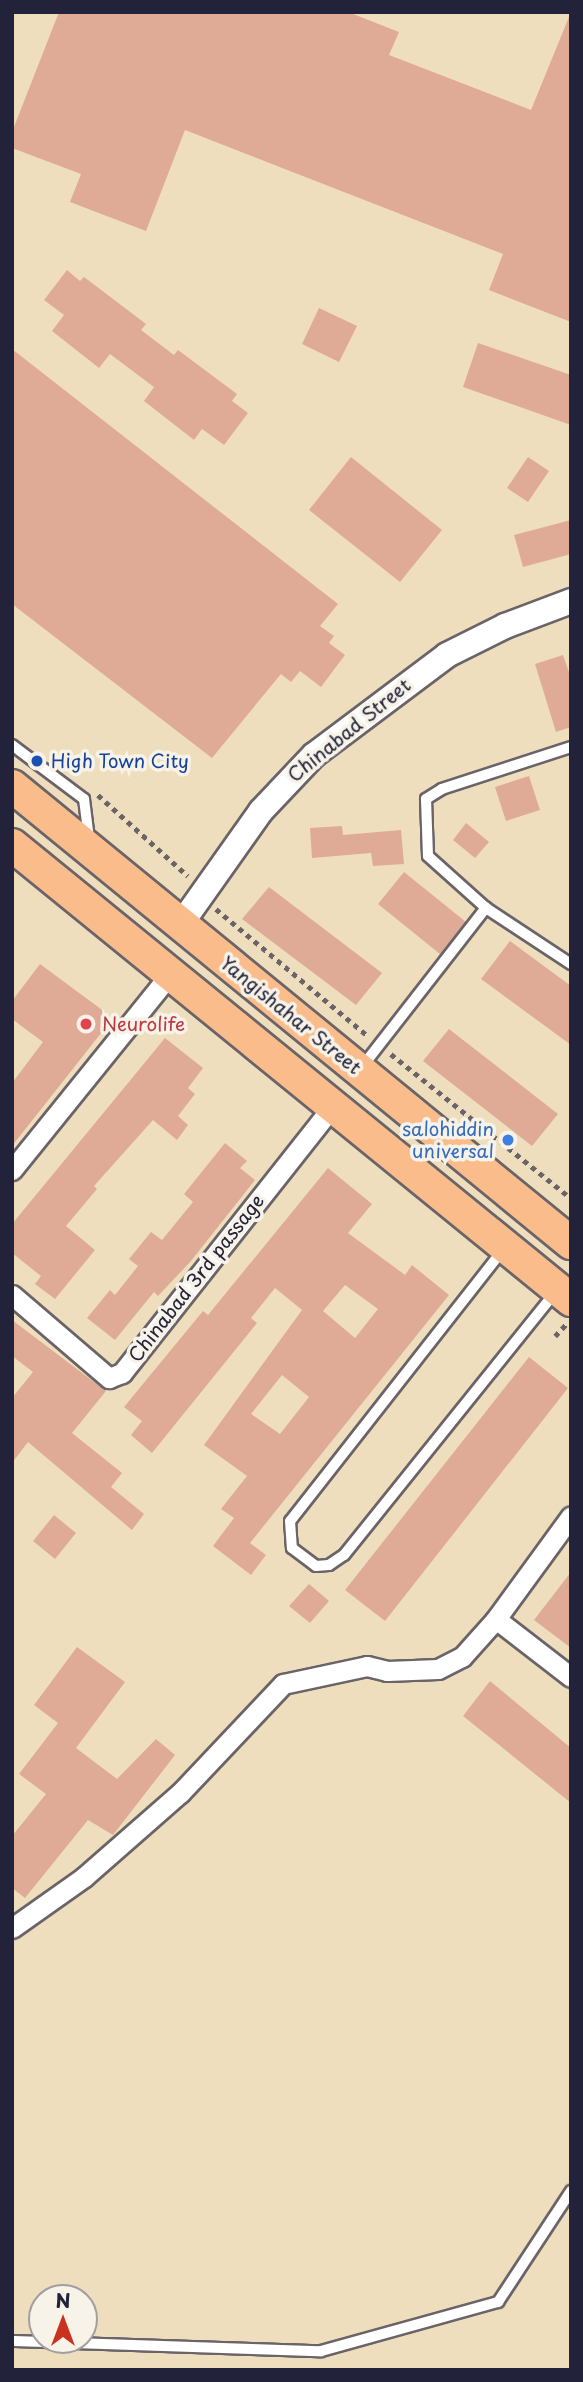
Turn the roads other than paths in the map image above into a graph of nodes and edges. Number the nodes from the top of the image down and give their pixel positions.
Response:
1 (571, 601) edge
2 (12, 745) edge
3 (571, 747) edge
4 (12, 786) edge
5 (12, 845) edge
6 (91, 850) junction
7 (486, 908) junction
8 (181, 925) junction
9 (571, 964) edge
10 (170, 974) junction
11 (276, 1002) junction
12 (249, 1038) junction
13 (360, 1070) junction
14 (333, 1106) junction
15 (450, 1144) junction
16 (12, 1170) edge
17 (423, 1179) junction
18 (571, 1243) edge
19 (505, 1247) junction
20 (12, 1295) edge
21 (564, 1295) edge
22 (571, 1516) edge
23 (496, 1619) junction
24 (571, 1677) edge
25 (12, 1928) edge
26 (571, 2191) edge
27 (12, 2341) edge

1 - 8 street, Chinabad Street
2 - 6 lane
3 - 7 lane
4 - 6 main road, Yangishahar Street
5 - 10 main road
6 - 8 main road, Yangishahar Street
7 - 9 lane
7 - 13 lane
8 - 11 main road, Yangishahar Street
10 - 12 main road
10 - 16 street
11 - 12 main road
11 - 13 main road, Yangishahar Street
12 - 14 main road
13 - 15 main road, Yangishahar Street
14 - 17 main road
14 - 20 street, Chinabad 3rd passage
15 - 17 main road
15 - 18 main road, Yangishahar Street
17 - 19 main road
19 - 21 main road
19 - 21 lane
22 - 23 street
23 - 24 street
23 - 25 street
26 - 27 lane

